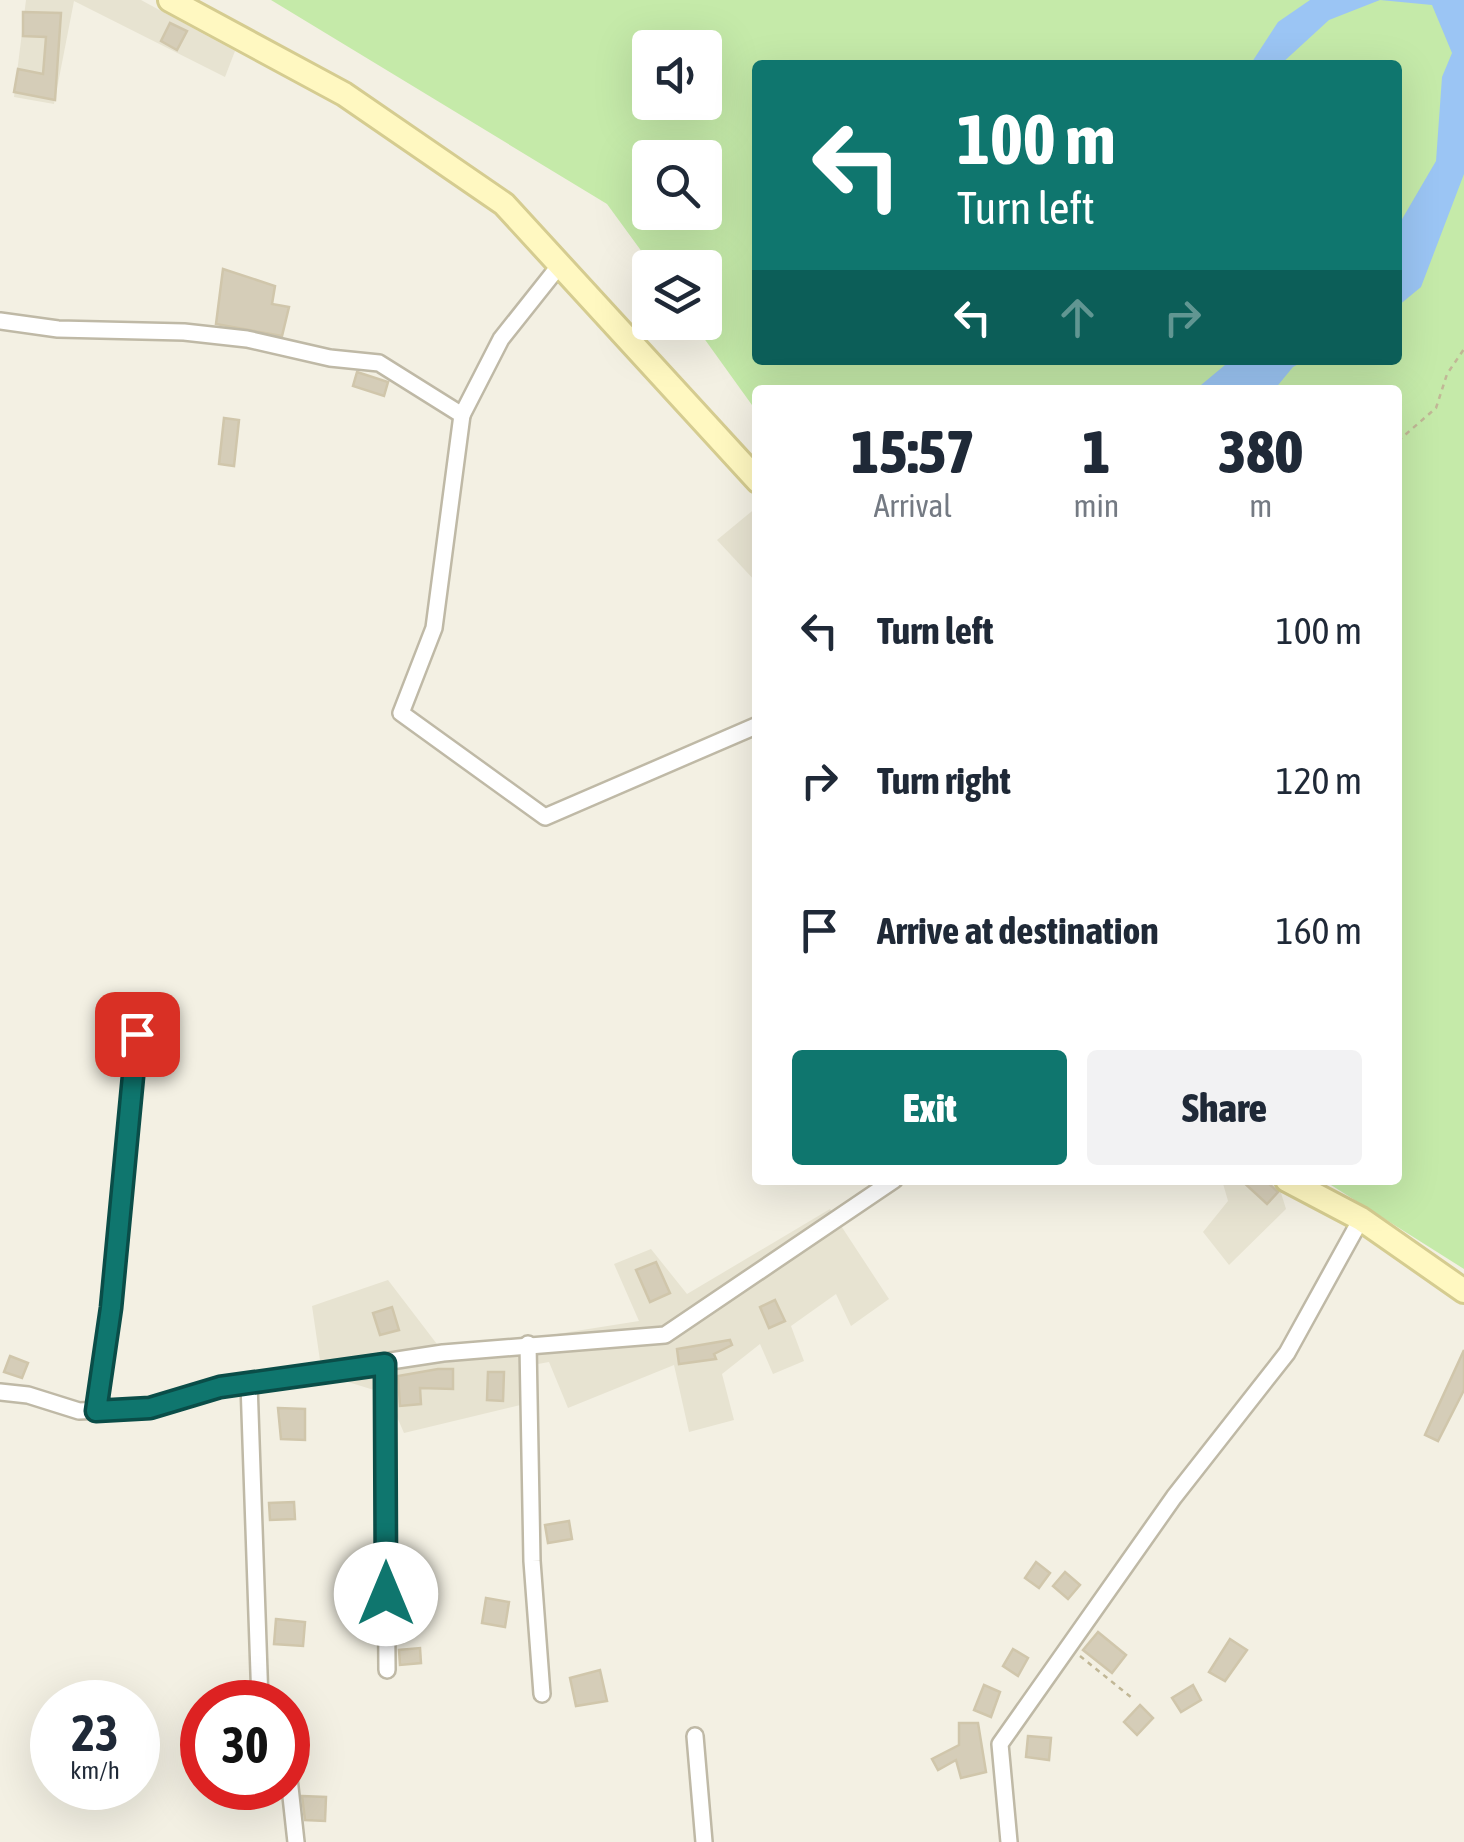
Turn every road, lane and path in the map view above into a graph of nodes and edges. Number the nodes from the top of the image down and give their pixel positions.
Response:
1 (170, 0) edge
2 (559, 266) junction
3 (0, 321) edge
4 (1464, 348) edge
5 (462, 415) junction
6 (1402, 438) edge
7 (752, 475) edge
8 (752, 728) edge
9 (137, 1034) dead end
10 (887, 1185) edge
11 (1296, 1185) edge
12 (1361, 1219) junction
13 (1464, 1291) edge
14 (528, 1344) junction
15 (385, 1364) junction
16 (249, 1383) junction
17 (0, 1392) edge
18 (96, 1411) junction
19 (1067, 1646) junction
20 (387, 1670) dead end
21 (259, 1680) edge
22 (542, 1694) dead end
23 (1132, 1698) dead end
24 (695, 1736) dead end
25 (292, 1810) edge
26 (296, 1842) edge
27 (704, 1842) edge
28 (1008, 1842) edge

1 - 2 main road
2 - 5 street
2 - 7 main road
3 - 5 street
4 - 6 path
5 - 8 street
9 - 18 street
10 - 14 street
11 - 12 main road
12 - 13 main road
12 - 19 street
14 - 15 street
14 - 22 street
15 - 16 street
15 - 20 street
16 - 18 street
16 - 21 street
17 - 18 street
19 - 23 path
19 - 28 street
24 - 27 street
25 - 26 street

